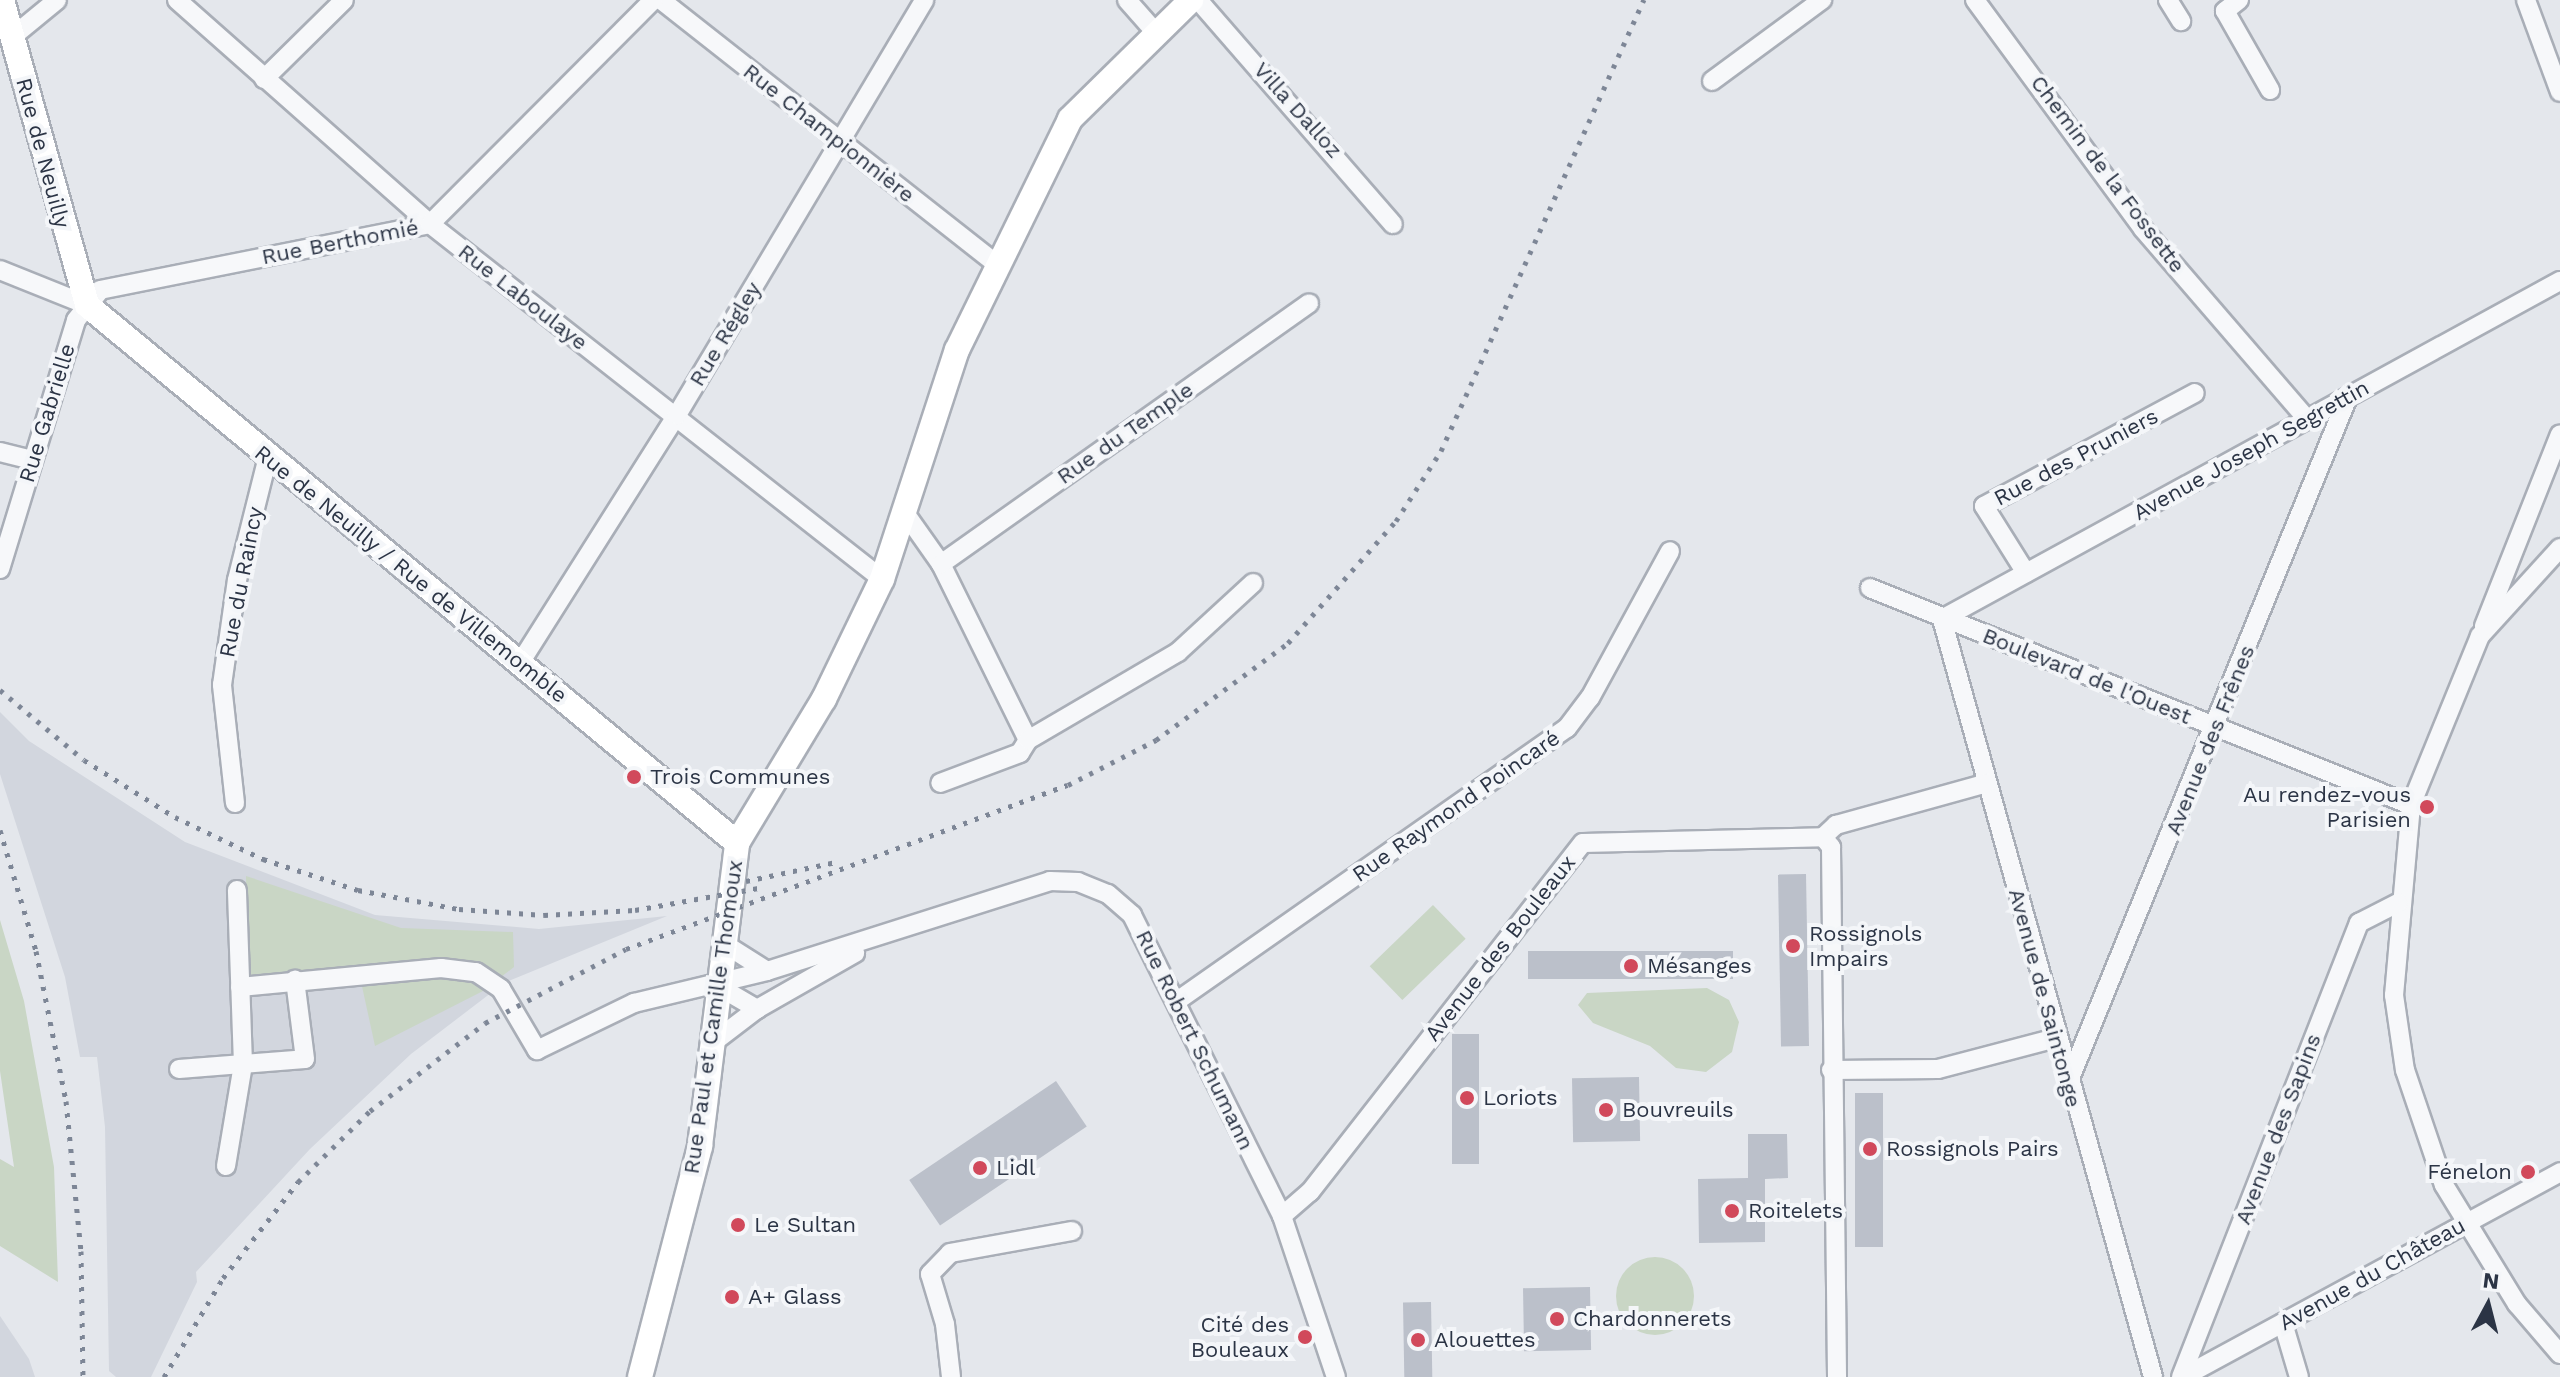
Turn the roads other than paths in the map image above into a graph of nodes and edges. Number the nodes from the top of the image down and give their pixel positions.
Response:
1 (2, 0) edge
2 (57, 0) edge
3 (177, 0) edge
4 (344, 0) edge
5 (653, 0) edge
6 (661, 0) edge
7 (924, 0) edge
8 (1127, 0) edge
9 (1191, 0) edge
10 (1198, 0) edge
11 (1822, 0) edge
12 (1975, 0) edge
13 (2168, 0) edge
14 (2526, 0) edge
15 (2225, 4) edge
16 (2181, 21) dead end
17 (1157, 34) junction
18 (12, 37) junction
19 (264, 79) junction
20 (1712, 81) dead end
21 (2270, 90) dead end
22 (2560, 92) edge
23 (839, 142) junction
24 (430, 224) junction
25 (1393, 224) dead end
26 (998, 265) junction
27 (0, 270) edge
28 (2560, 281) edge
29 (1309, 303) dead end
30 (87, 305) junction
31 (2195, 393) dead end
32 (2348, 397) junction
33 (677, 415) junction
34 (2307, 419) junction
35 (2560, 434) edge
36 (0, 452) edge
37 (268, 457) junction
38 (32, 460) junction
39 (905, 513) junction
40 (2560, 548) edge
41 (1670, 551) dead end
42 (941, 564) junction
43 (0, 569) edge
44 (2026, 573) junction
45 (882, 579) junction
46 (1253, 583) dead end
47 (1870, 588) dead end
48 (1942, 619) junction
49 (2480, 636) junction
50 (520, 663) junction
51 (2216, 727) junction
52 (1028, 740) junction
53 (940, 783) dead end
54 (1987, 783) junction
55 (235, 803) dead end
56 (2411, 805) junction
57 (1823, 837) junction
58 (737, 843) junction
59 (237, 890) dead end
60 (2398, 903) junction
61 (877, 940) junction
62 (723, 943) junction
63 (767, 971) junction
64 (295, 980) junction
65 (716, 985) junction
66 (240, 987) junction
67 (1177, 1001) junction
68 (757, 1009) junction
69 (2056, 1038) junction
70 (711, 1044) junction
71 (243, 1064) junction
72 (179, 1069) dead end
73 (1831, 1070) junction
74 (2068, 1083) junction
75 (226, 1166) dead end
76 (2560, 1172) edge
77 (1282, 1216) junction
78 (2463, 1222) junction
79 (1072, 1231) dead end
80 (2283, 1323) junction
81 (2560, 1354) edge
82 (640, 1377) edge
83 (951, 1377) edge
84 (1336, 1377) edge
85 (1837, 1377) edge
86 (2153, 1377) edge
87 (2182, 1377) edge
88 (2299, 1377) edge

1 - 18 main road, Rue de Neuilly
2 - 18 street
3 - 19 street, Rue Laboulaye
4 - 19 street
5 - 24 street, Rue Berthomié
6 - 23 street, Rue Championnière
7 - 23 street, Rue Régley
8 - 17 street
9 - 17 main road
10 - 25 street, Villa Dalloz
11 - 20 street
12 - 34 street, Chemin de la Fossette
13 - 16 street
14 - 22 street
15 - 21 street
17 - 26 main road
18 - 30 main road, Rue de Neuilly
19 - 24 street, Rue Laboulaye
23 - 26 street, Rue Championnière
23 - 33 street, Rue Régley
24 - 30 street, Rue Berthomié
24 - 33 street, Rue Laboulaye
26 - 39 main road
27 - 30 street
28 - 32 street, Avenue Joseph Segrettin
29 - 42 street, Rue du Temple
30 - 37 main road, Rue de Neuilly / Rue de Villemomble
30 - 38 street, Rue Gabrielle
31 - 44 street, Rue des Pruniers
32 - 34 street, Avenue Joseph Segrettin
32 - 51 street, Avenue des Frênes
33 - 45 street, Rue Laboulaye
33 - 50 street, Rue Régley
34 - 44 street, Avenue Joseph Segrettin
35 - 49 street
36 - 38 street
37 - 50 main road, Rue de Neuilly / Rue de Villemomble
37 - 55 street, Rue du Raincy
38 - 43 street, Rue Gabrielle
39 - 42 street
39 - 45 main road
40 - 49 street
41 - 67 street, Rue Raymond Poincaré
42 - 52 street
44 - 48 street, Avenue Joseph Segrettin
45 - 58 main road
46 - 52 street
47 - 48 street, Boulevard de l'Ouest
48 - 51 street, Boulevard de l'Ouest
48 - 54 street, Avenue de Saintonge
49 - 56 street
50 - 58 main road, Rue de Neuilly / Rue de Villemomble
51 - 56 street, Boulevard de l'Ouest
51 - 74 street, Avenue des Frênes
52 - 53 street
54 - 57 street, Avenue des Bouleaux
54 - 69 street, Avenue de Saintonge
56 - 60 street
57 - 73 street
57 - 77 street, Avenue des Bouleaux
58 - 62 main road, Rue Paul et Camille Thomoux
59 - 66 street
60 - 78 street
60 - 87 street, Avenue des Sapins
61 - 63 street, Rue Robert Schumann
61 - 67 street, Rue Robert Schumann
61 - 68 street, Rue Robert Schumann
62 - 63 street
62 - 65 main road, Rue Paul et Camille Thomoux
63 - 65 street, Rue Robert Schumann
64 - 65 street, Rue Robert Schumann
64 - 66 street
64 - 71 street
65 - 68 street
65 - 70 main road, Rue Paul et Camille Thomoux
66 - 71 street
67 - 77 street, Rue Robert Schumann
68 - 70 street, Rue Robert Schumann
69 - 73 street
69 - 74 street, Avenue de Saintonge
70 - 82 main road, Rue Paul et Camille Thomoux
71 - 72 street
71 - 75 street
73 - 85 street
74 - 86 street, Avenue de Saintonge
76 - 78 street, Avenue du Château
77 - 84 street, Rue Robert Schumann
78 - 80 street, Avenue du Château
78 - 81 street
79 - 83 street
80 - 87 street, Avenue du Château
80 - 88 street

